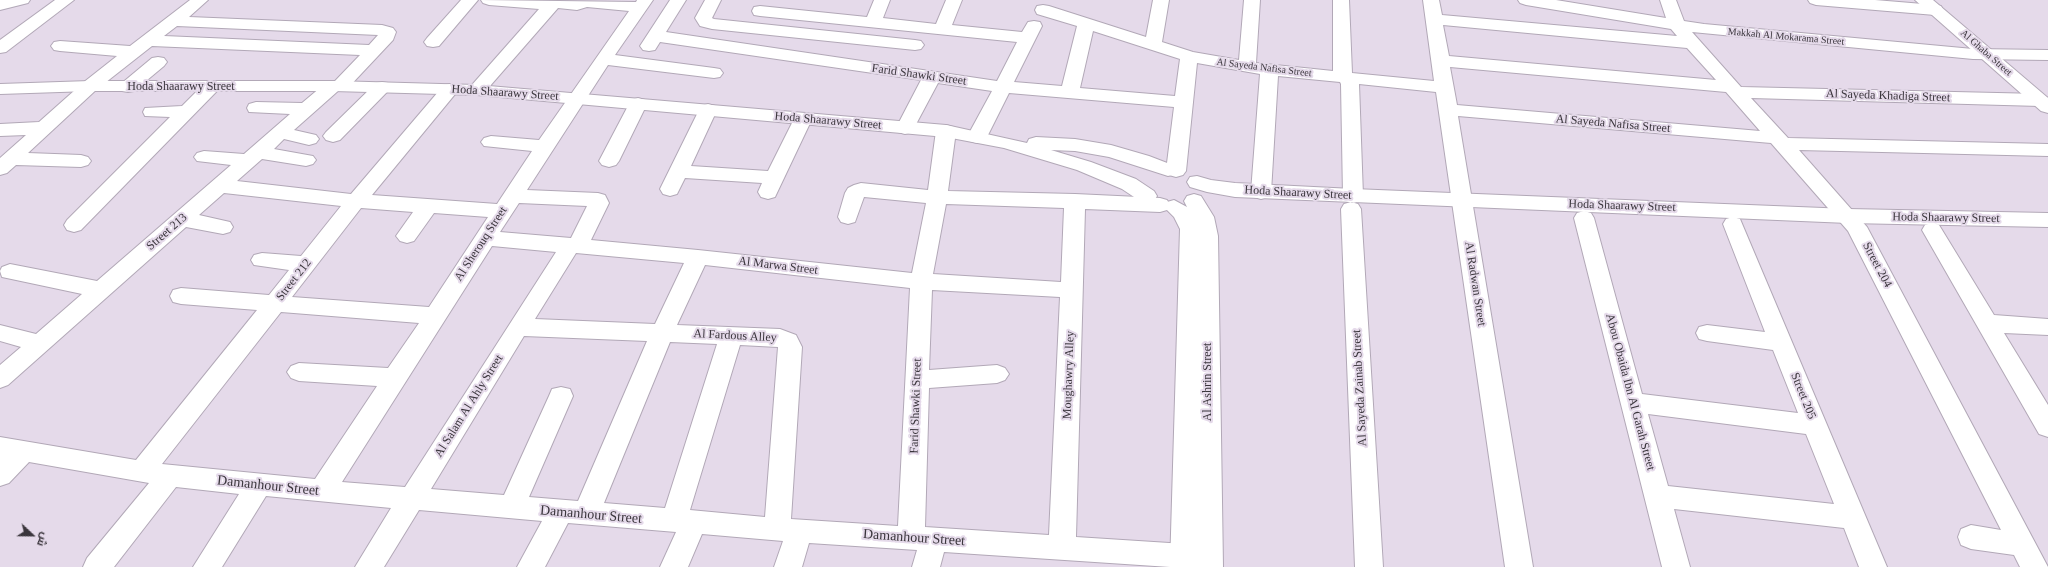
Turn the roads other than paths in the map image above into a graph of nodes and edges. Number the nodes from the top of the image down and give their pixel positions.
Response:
1 (22, 0) edge
2 (66, 0) edge
3 (200, 0) edge
4 (470, 0) edge
5 (489, 0) edge
6 (678, 0) edge
7 (712, 0) edge
8 (882, 0) edge
9 (954, 0) edge
10 (1161, 0) edge
11 (1252, 0) edge
12 (1341, 0) edge
13 (1526, 0) edge
14 (1668, 0) edge
15 (1816, 0) edge
16 (553, 3) edge
17 (642, 4) edge
18 (0, 5) edge
19 (1045, 5) edge
20 (1929, 5) edge
21 (1590, 6) edge
22 (1433, 9) edge
23 (760, 11) dead end
24 (174, 21) junction
25 (873, 23) junction
26 (1086, 23) junction
27 (1678, 26) junction
28 (923, 28) junction
29 (776, 30) junction
30 (942, 30) junction
31 (656, 36) junction
32 (1028, 38) junction
33 (149, 41) junction
34 (434, 42) dead end
35 (1692, 43) junction
36 (1154, 44) junction
37 (915, 45) junction
38 (60, 46) dead end
39 (0, 48) edge
40 (373, 50) junction
41 (762, 51) junction
42 (134, 52) junction
43 (1987, 54) junction
44 (1189, 56) junction
45 (2048, 56) edge
46 (603, 59) junction
47 (1441, 61) junction
48 (158, 62) dead end
49 (638, 63) junction
50 (1247, 67) junction
51 (1269, 70) junction
52 (714, 73) dead end
53 (901, 73) junction
54 (932, 77) junction
55 (1345, 77) junction
56 (90, 86) junction
57 (128, 86) junction
58 (337, 86) junction
59 (211, 87) junction
60 (382, 87) junction
61 (1003, 87) junction
62 (1445, 87) junction
63 (450, 89) junction
64 (1734, 89) junction
65 (0, 90) edge
66 (477, 90) junction
67 (1070, 92) junction
68 (576, 98) junction
69 (1184, 102) junction
70 (638, 104) junction
71 (2044, 104) edge
72 (256, 108) dead end
73 (307, 109) junction
74 (708, 110) junction
75 (1448, 110) junction
76 (187, 111) junction
77 (152, 112) dead end
78 (803, 119) junction
79 (45, 128) junction
80 (905, 128) junction
81 (0, 130) edge
82 (280, 132) junction
83 (946, 132) junction
84 (333, 136) dead end
85 (977, 137) junction
86 (309, 139) dead end
87 (1781, 141) junction
88 (492, 142) dead end
89 (1007, 143) junction
90 (545, 146) junction
91 (2048, 150) edge
92 (253, 156) junction
93 (204, 157) dead end
94 (306, 160) dead end
95 (609, 161) dead end
96 (81, 162) dead end
97 (6, 164) edge
98 (679, 170) junction
99 (1172, 171) junction
100 (219, 186) junction
101 (670, 189) dead end
102 (1261, 192) junction
103 (937, 196) junction
104 (1178, 198) junction
105 (356, 201) junction
106 (1075, 201) junction
107 (1352, 202) junction
108 (508, 204) junction
109 (428, 206) junction
110 (1463, 206) junction
111 (848, 217) dead end
112 (182, 218) junction
113 (1584, 218) junction
114 (2048, 220) edge
115 (1853, 222) junction
116 (1733, 224) junction
117 (74, 225) dead end
118 (223, 227) dead end
119 (1932, 230) junction
120 (2048, 233) edge
121 (407, 236) dead end
122 (485, 238) junction
123 (574, 246) junction
124 (698, 257) junction
125 (262, 260) dead end
126 (307, 264) junction
127 (10, 272) dead end
128 (921, 282) junction
129 (101, 290) junction
130 (1072, 290) junction
131 (181, 296) dead end
132 (275, 304) junction
133 (435, 316) junction
134 (1986, 323) junction
135 (2048, 326) edge
136 (518, 327) junction
137 (0, 333) edge
138 (662, 333) junction
139 (1707, 333) dead end
140 (731, 336) junction
141 (1781, 342) junction
142 (39, 344) junction
143 (300, 372) dead end
144 (996, 374) dead end
145 (0, 378) edge
146 (395, 378) junction
147 (917, 380) junction
148 (561, 396) dead end
149 (1632, 402) junction
150 (1815, 424) junction
151 (2048, 426) edge
152 (12, 449) edge
153 (141, 472) junction
154 (0, 475) edge
155 (170, 476) junction
156 (259, 485) junction
157 (322, 491) junction
158 (1657, 496) junction
159 (412, 500) junction
160 (511, 508) junction
161 (560, 512) junction
162 (586, 514) junction
163 (1854, 518) junction
164 (684, 522) junction
165 (788, 530) junction
166 (1971, 537) dead end
167 (922, 539) junction
168 (1062, 548) junction
169 (2028, 556) edge
170 (1111, 559) edge
171 (1184, 561) edge
172 (97, 567) edge
173 (207, 567) edge
174 (369, 567) edge
175 (531, 567) edge
176 (674, 567) edge
177 (788, 567) edge
178 (926, 567) edge
179 (1209, 567) edge
180 (1369, 567) edge
181 (1519, 567) edge
182 (1676, 567) edge
183 (1873, 567) edge

1 - 18 street
2 - 39 street
3 - 24 street
4 - 34 street
5 - 16 street
6 - 31 street
7 - 29 street
8 - 25 street
9 - 30 street
10 - 36 street
11 - 50 street
12 - 55 street, Al Sayeda Zainab Street
13 - 21 street, Makkah Al Mokarama Street
14 - 27 street, Street 204
15 - 20 street
16 - 17 street
16 - 66 street
17 - 46 street, Al Sherouq Street
19 - 26 street, Al Sayeda Nafisa Street
19 - 32 street
20 - 43 street, Al Ghaba Street
21 - 27 street, Makkah Al Mokarama Street
22 - 35 street
22 - 47 street, Al Radwan Street
23 - 25 street
24 - 33 street
24 - 40 street, Street 213
25 - 28 street
26 - 36 street, Al Sayeda Nafisa Street
26 - 67 street
27 - 35 street, Street 204
27 - 43 street, Makkah Al Mokarama Street
28 - 30 street
28 - 37 street
29 - 37 street
29 - 41 street
30 - 32 street
31 - 41 street, Farid Shawki Street
31 - 49 street
32 - 61 street
33 - 40 street
33 - 42 street
35 - 64 street, Street 204
36 - 44 street, Al Sayeda Nafisa Street
37 - 53 street
38 - 42 street
40 - 58 street, Street 213
41 - 53 street, Farid Shawki Street
42 - 56 street
43 - 45 street, Makkah Al Mokarama Street
43 - 71 street, Al Ghaba Street
44 - 50 street, Al Sayeda Nafisa Street
44 - 69 street
46 - 49 street
46 - 68 street, Al Sherouq Street
47 - 62 street, Al Radwan Street
47 - 64 street, Al Sayeda Khadiga Street
48 - 57 street
49 - 52 street
50 - 51 street, Al Sayeda Nafisa Street
51 - 55 street, Al Sayeda Nafisa Street
51 - 102 street
53 - 54 street, Farid Shawki Street
54 - 61 street, Farid Shawki Street
54 - 80 street
55 - 62 street, Al Sayeda Nafisa Street
55 - 107 street, Al Sayeda Zainab Street
56 - 57 street, Hoda Shaarawy Street
56 - 65 street, Hoda Shaarawy Street
56 - 79 street
57 - 59 street, Hoda Shaarawy Street
58 - 59 street, Hoda Shaarawy Street
58 - 60 street, Hoda Shaarawy Street
58 - 73 street, Street 213
59 - 76 street
60 - 63 street, Hoda Shaarawy Street
60 - 84 street
61 - 67 street, Farid Shawki Street
61 - 85 street
62 - 75 street, Al Radwan Street
63 - 66 street, Hoda Shaarawy Street
63 - 105 street, Street 212
64 - 71 street, Al Sayeda Khadiga Street
64 - 87 street, Street 204
66 - 68 street, Hoda Shaarawy Street
67 - 69 street, Farid Shawki Street
68 - 70 street, Hoda Shaarawy Street
68 - 90 street, Al Sherouq Street
69 - 99 street
70 - 74 street, Hoda Shaarawy Street
70 - 95 street
72 - 73 street
73 - 82 street, Street 213
74 - 78 street, Hoda Shaarawy Street
74 - 98 street
75 - 87 street, Al Sayeda Nafisa Street
75 - 110 street, Al Radwan Street
76 - 77 street
76 - 117 street
78 - 80 street, Hoda Shaarawy Street
78 - 98 street
79 - 81 street
79 - 97 street
80 - 83 street, Hoda Shaarawy Street
82 - 86 street
82 - 92 street, Street 213
83 - 85 street, Hoda Shaarawy Street
83 - 103 street, Farid Shawki Street
85 - 89 street, Hoda Shaarawy Street
87 - 91 street, Al Sayeda Nafisa Street
87 - 115 street, Street 204
88 - 90 street
89 - 99 street, Hoda Shaarawy Street
89 - 104 street, Hoda Shaarawy Street
90 - 108 street, Al Sherouq Street
92 - 93 street
92 - 94 street
92 - 100 street, Street 213
96 - 97 street
98 - 101 street
99 - 104 street, Hoda Shaarawy Street
99 - 104 street
100 - 105 street
100 - 112 street, Street 213
102 - 104 street, Hoda Shaarawy Street
102 - 107 street, Hoda Shaarawy Street
103 - 106 street
103 - 111 street
103 - 128 street, Farid Shawki Street
104 - 106 street
104 - 107 street, Hoda Shaarawy Street
104 - 171 street, Al Ashrin Street
104 - 179 street, Al Ashrin Street
105 - 109 street
105 - 126 street, Street 212
106 - 130 street, Moughawry Alley
107 - 110 street, Hoda Shaarawy Street
107 - 180 street, Al Sayeda Zainab Street
108 - 109 street
108 - 122 street, Al Sherouq Street
108 - 123 street, Al Salam Al Ahly Street
109 - 121 street
110 - 113 street, Hoda Shaarawy Street
110 - 115 street, Hoda Shaarawy Street
110 - 181 street, Al Radwan Street
112 - 118 street
112 - 129 street, Street 213
113 - 116 street, Hoda Shaarawy Street
113 - 149 street, Abou Obaida Ibn Al Garah Street
114 - 115 street, Hoda Shaarawy Street
115 - 116 street, Hoda Shaarawy Street
115 - 119 street, Hoda Shaarawy Street
115 - 169 street, Street 204
116 - 141 street, Street 205
119 - 120 street, Hoda Shaarawy Street
119 - 134 street
122 - 123 street, Al Marwa Street
122 - 133 street, Al Sherouq Street
123 - 124 street, Al Marwa Street
123 - 136 street, Al Salam Al Ahly Street
124 - 128 street, Al Marwa Street
124 - 138 street
125 - 126 street
126 - 132 street, Street 212
127 - 129 street
128 - 130 street, Al Marwa Street
128 - 147 street, Farid Shawki Street
129 - 142 street, Street 213
130 - 168 street, Moughawry Alley
131 - 132 street
132 - 133 street
132 - 153 street, Street 212
133 - 146 street, Al Sherouq Street
134 - 135 street
134 - 151 street
136 - 138 street, Al Fardous Alley
136 - 159 street, Al Salam Al Ahly Street
137 - 142 street
138 - 140 street, Al Fardous Alley
138 - 162 street
139 - 141 street
140 - 164 street
140 - 165 street, Al Fardous Alley
141 - 150 street, Street 205
142 - 145 street, Street 213
143 - 146 street
144 - 147 street
146 - 157 street, Al Sherouq Street
147 - 167 street, Farid Shawki Street
148 - 160 street
149 - 150 street
149 - 158 street, Abou Obaida Ibn Al Garah Street
150 - 163 street, Street 205
152 - 153 street, Damanhour Street
152 - 154 street
153 - 155 street, Damanhour Street
155 - 156 street, Damanhour Street
155 - 172 street
156 - 157 street, Damanhour Street
156 - 173 street
157 - 159 street, Damanhour Street
158 - 163 street
158 - 182 street, Abou Obaida Ibn Al Garah Street
159 - 160 street, Damanhour Street
159 - 174 street, Al Salam Al Ahly Street
160 - 161 street, Damanhour Street
161 - 162 street, Damanhour Street
161 - 175 street
162 - 164 street, Damanhour Street
163 - 183 street, Street 205
164 - 165 street, Damanhour Street
164 - 176 street
165 - 167 street, Damanhour Street
165 - 177 street
166 - 169 street
167 - 168 street, Damanhour Street
167 - 178 street, Farid Shawki Street
168 - 170 street, Damanhour Street
170 - 171 street, Damanhour Street

